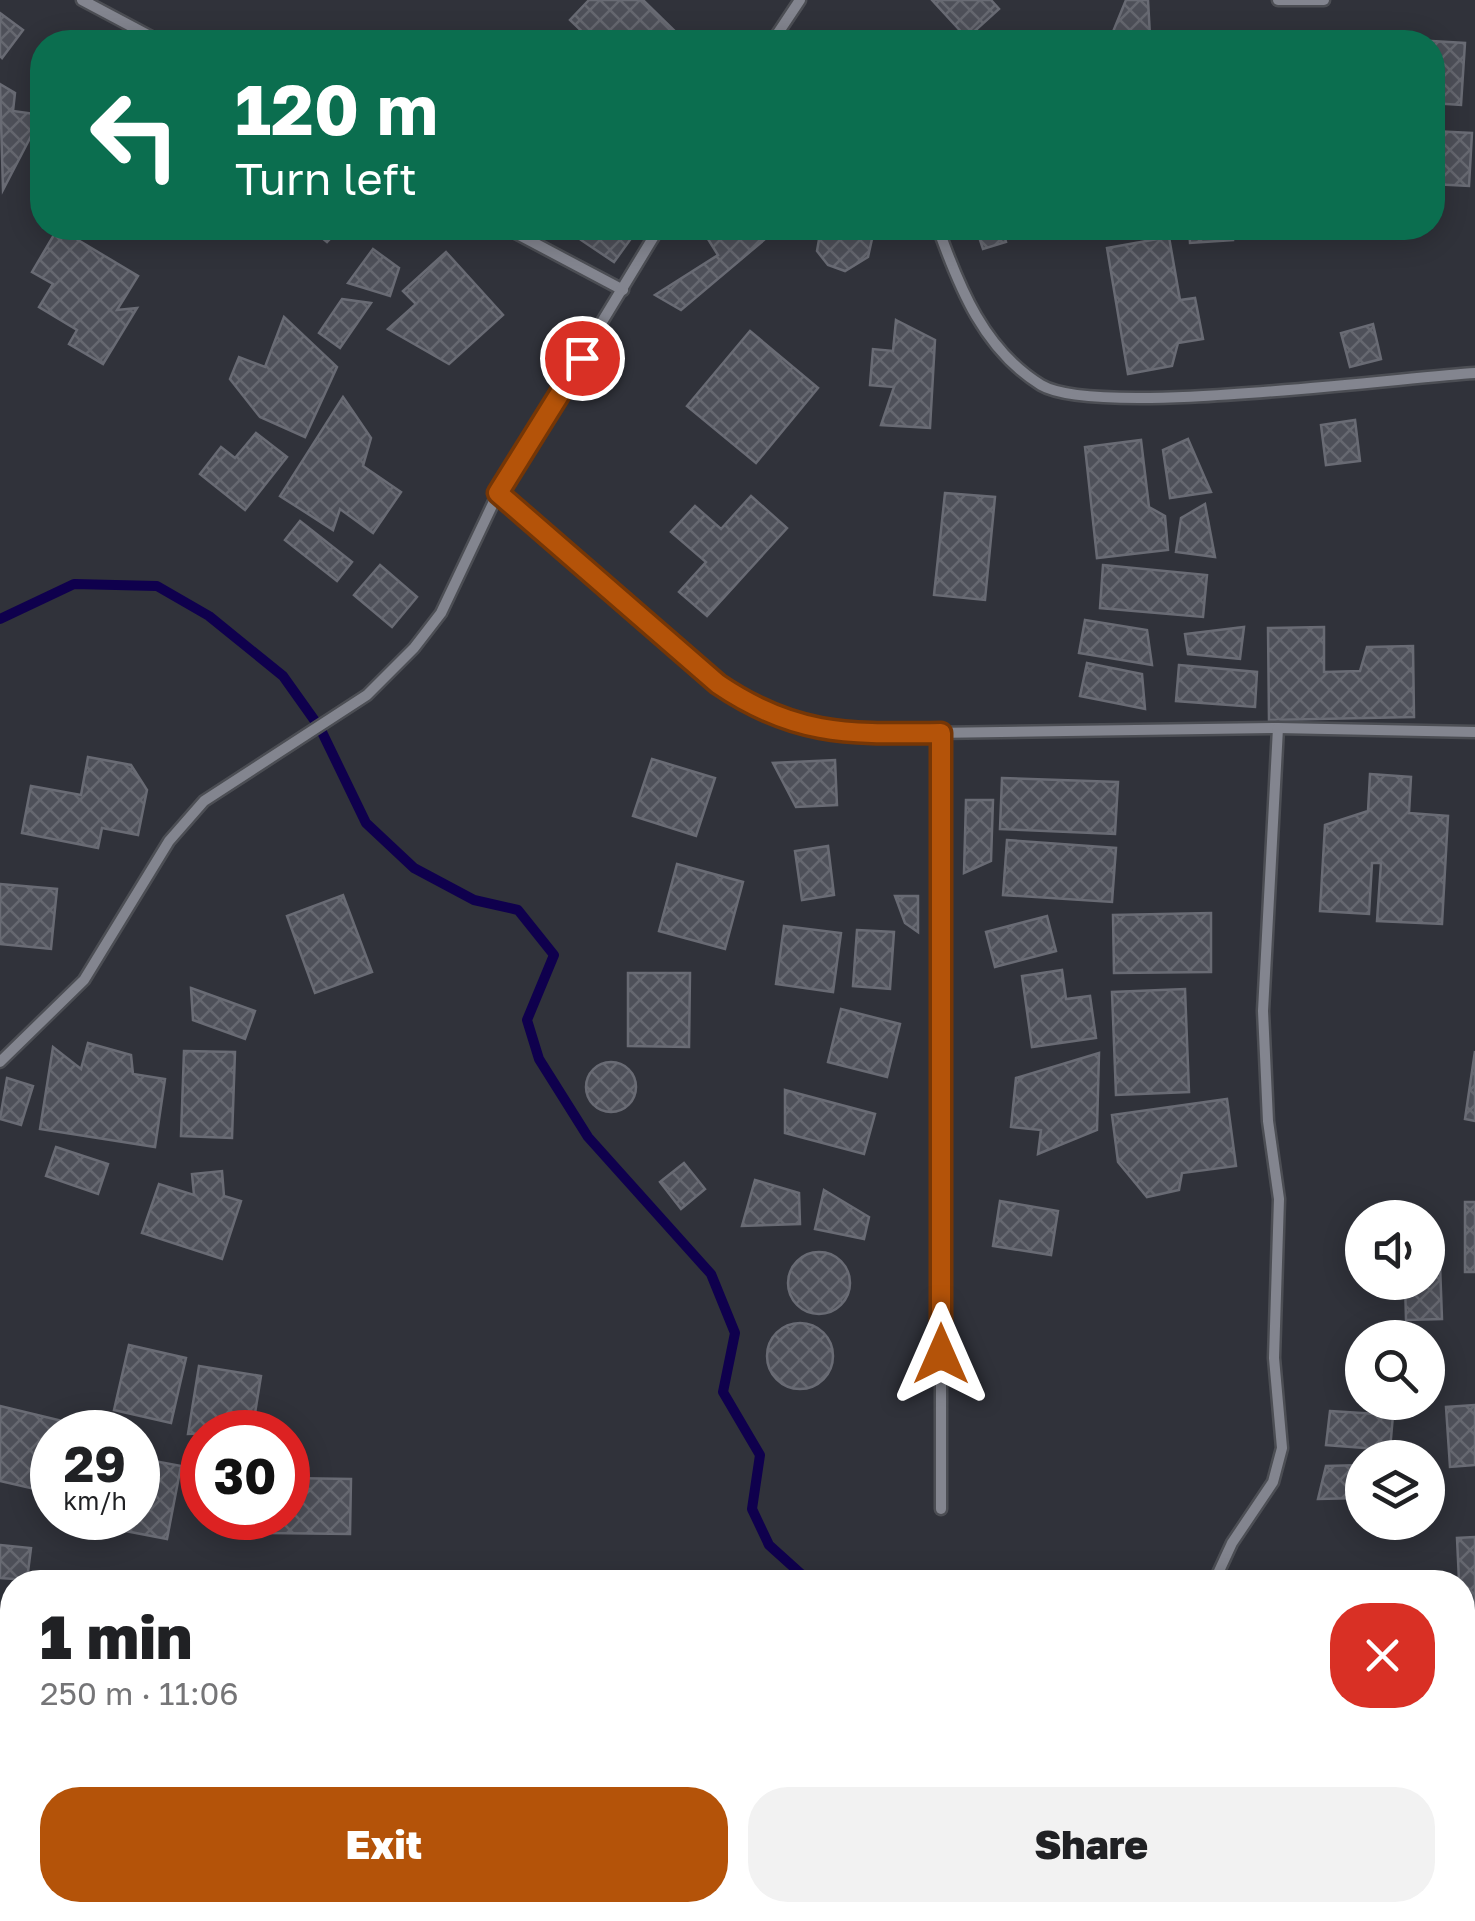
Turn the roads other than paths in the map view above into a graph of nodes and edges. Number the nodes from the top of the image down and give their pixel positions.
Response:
1 (82, 0) edge
2 (800, 0) edge
3 (1278, 0) edge
4 (1324, 0) edge
5 (138, 30) edge
6 (780, 30) edge
7 (529, 240) edge
8 (652, 240) edge
9 (943, 240) edge
10 (623, 290) junction
11 (1475, 373) edge
12 (498, 493) junction
13 (1278, 728) junction
14 (1475, 732) edge
15 (941, 733) junction
16 (0, 1062) edge
17 (941, 1509) dead end
18 (1220, 1570) edge

1 - 5 street
2 - 6 street
3 - 4 street
7 - 10 street
8 - 10 street
9 - 11 street
10 - 12 street
12 - 15 street
12 - 16 street
13 - 14 street
13 - 15 street
13 - 18 street
15 - 17 street

